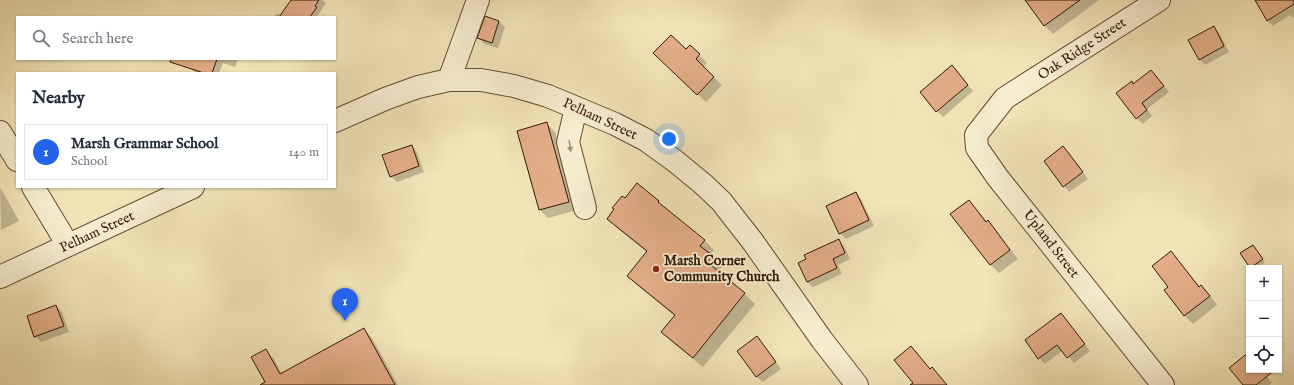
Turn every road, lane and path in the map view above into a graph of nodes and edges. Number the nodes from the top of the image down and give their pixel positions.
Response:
1 (478, 0) edge
2 (1159, 0) edge
3 (449, 80) junction
4 (1005, 98) joint
5 (576, 108) junction
6 (336, 121) edge
7 (0, 132) edge
8 (16, 158) edge
9 (34, 188) edge
10 (191, 188) edge
11 (585, 208) dead end
12 (68, 245) junction
13 (0, 277) edge
14 (857, 385) edge
15 (1163, 385) edge

1 - 3 street
2 - 4 street, Oak Ridge Street
3 - 5 street, Pelham Street
3 - 6 street, Pelham Street
4 - 15 street, Upland Street
5 -> 11 street
5 - 14 street, Pelham Street
7 - 8 street
9 - 12 street
10 - 12 street, Pelham Street
12 - 13 street, Pelham Street

